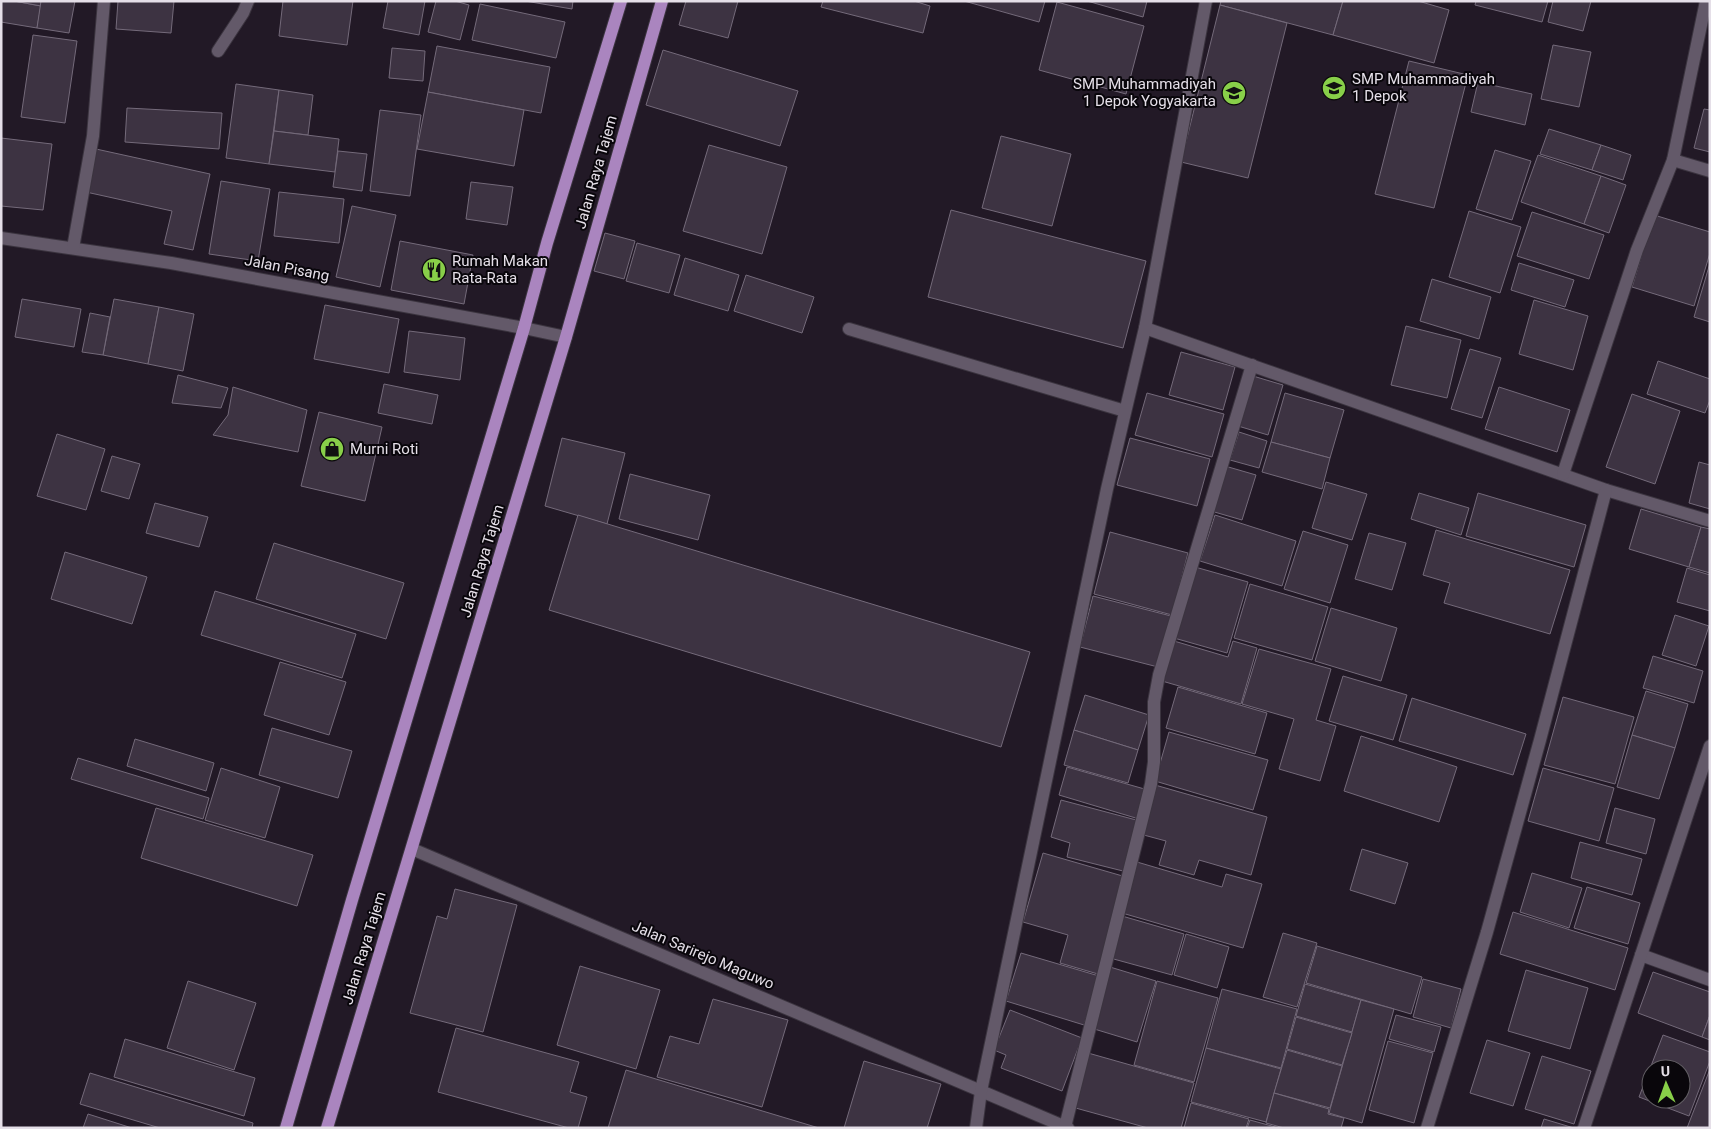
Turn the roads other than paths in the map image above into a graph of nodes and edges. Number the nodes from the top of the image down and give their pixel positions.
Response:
1 (104, 1) edge
2 (248, 1) edge
3 (621, 1) edge
4 (662, 1) edge
5 (1206, 1) edge
6 (1706, 1) edge
7 (218, 51) dead end
8 (1672, 160) junction
9 (1710, 171) edge
10 (1, 238) edge
11 (73, 248) junction
12 (524, 328) junction
13 (849, 328) dead end
14 (1145, 328) junction
15 (566, 337) junction
16 (1252, 365) junction
17 (1125, 412) junction
18 (1563, 474) junction
19 (1606, 490) junction
20 (1710, 521) edge
21 (1710, 746) edge
22 (412, 849) junction
23 (1641, 955) junction
24 (1710, 980) edge
25 (981, 1091) junction
26 (1066, 1127) edge
27 (286, 1128) edge
28 (327, 1128) edge
29 (976, 1128) edge
30 (1427, 1128) edge
31 (1584, 1128) edge

1 - 11 street
2 - 7 street
3 - 12 main road, Jalan Raya Tajem
4 - 15 main road, Jalan Raya Tajem
5 - 14 street
6 - 8 street
8 - 9 street
8 - 18 street
10 - 11 street, Jalan Pisang
11 - 12 street, Jalan Pisang
12 - 15 street, Jalan Pisang
12 - 27 main road, Jalan Raya Tajem
13 - 17 street
14 - 16 street
14 - 17 street
15 - 22 main road, Jalan Raya Tajem
16 - 18 street
16 - 26 street
17 - 25 street
18 - 19 street
19 - 20 street
19 - 30 street
21 - 23 street
22 - 25 street, Jalan Sarirejo Maguwo
22 - 28 main road, Jalan Raya Tajem
23 - 24 street
23 - 31 street
25 - 26 street, Jalan Sarirejo Maguwo
25 - 29 street

